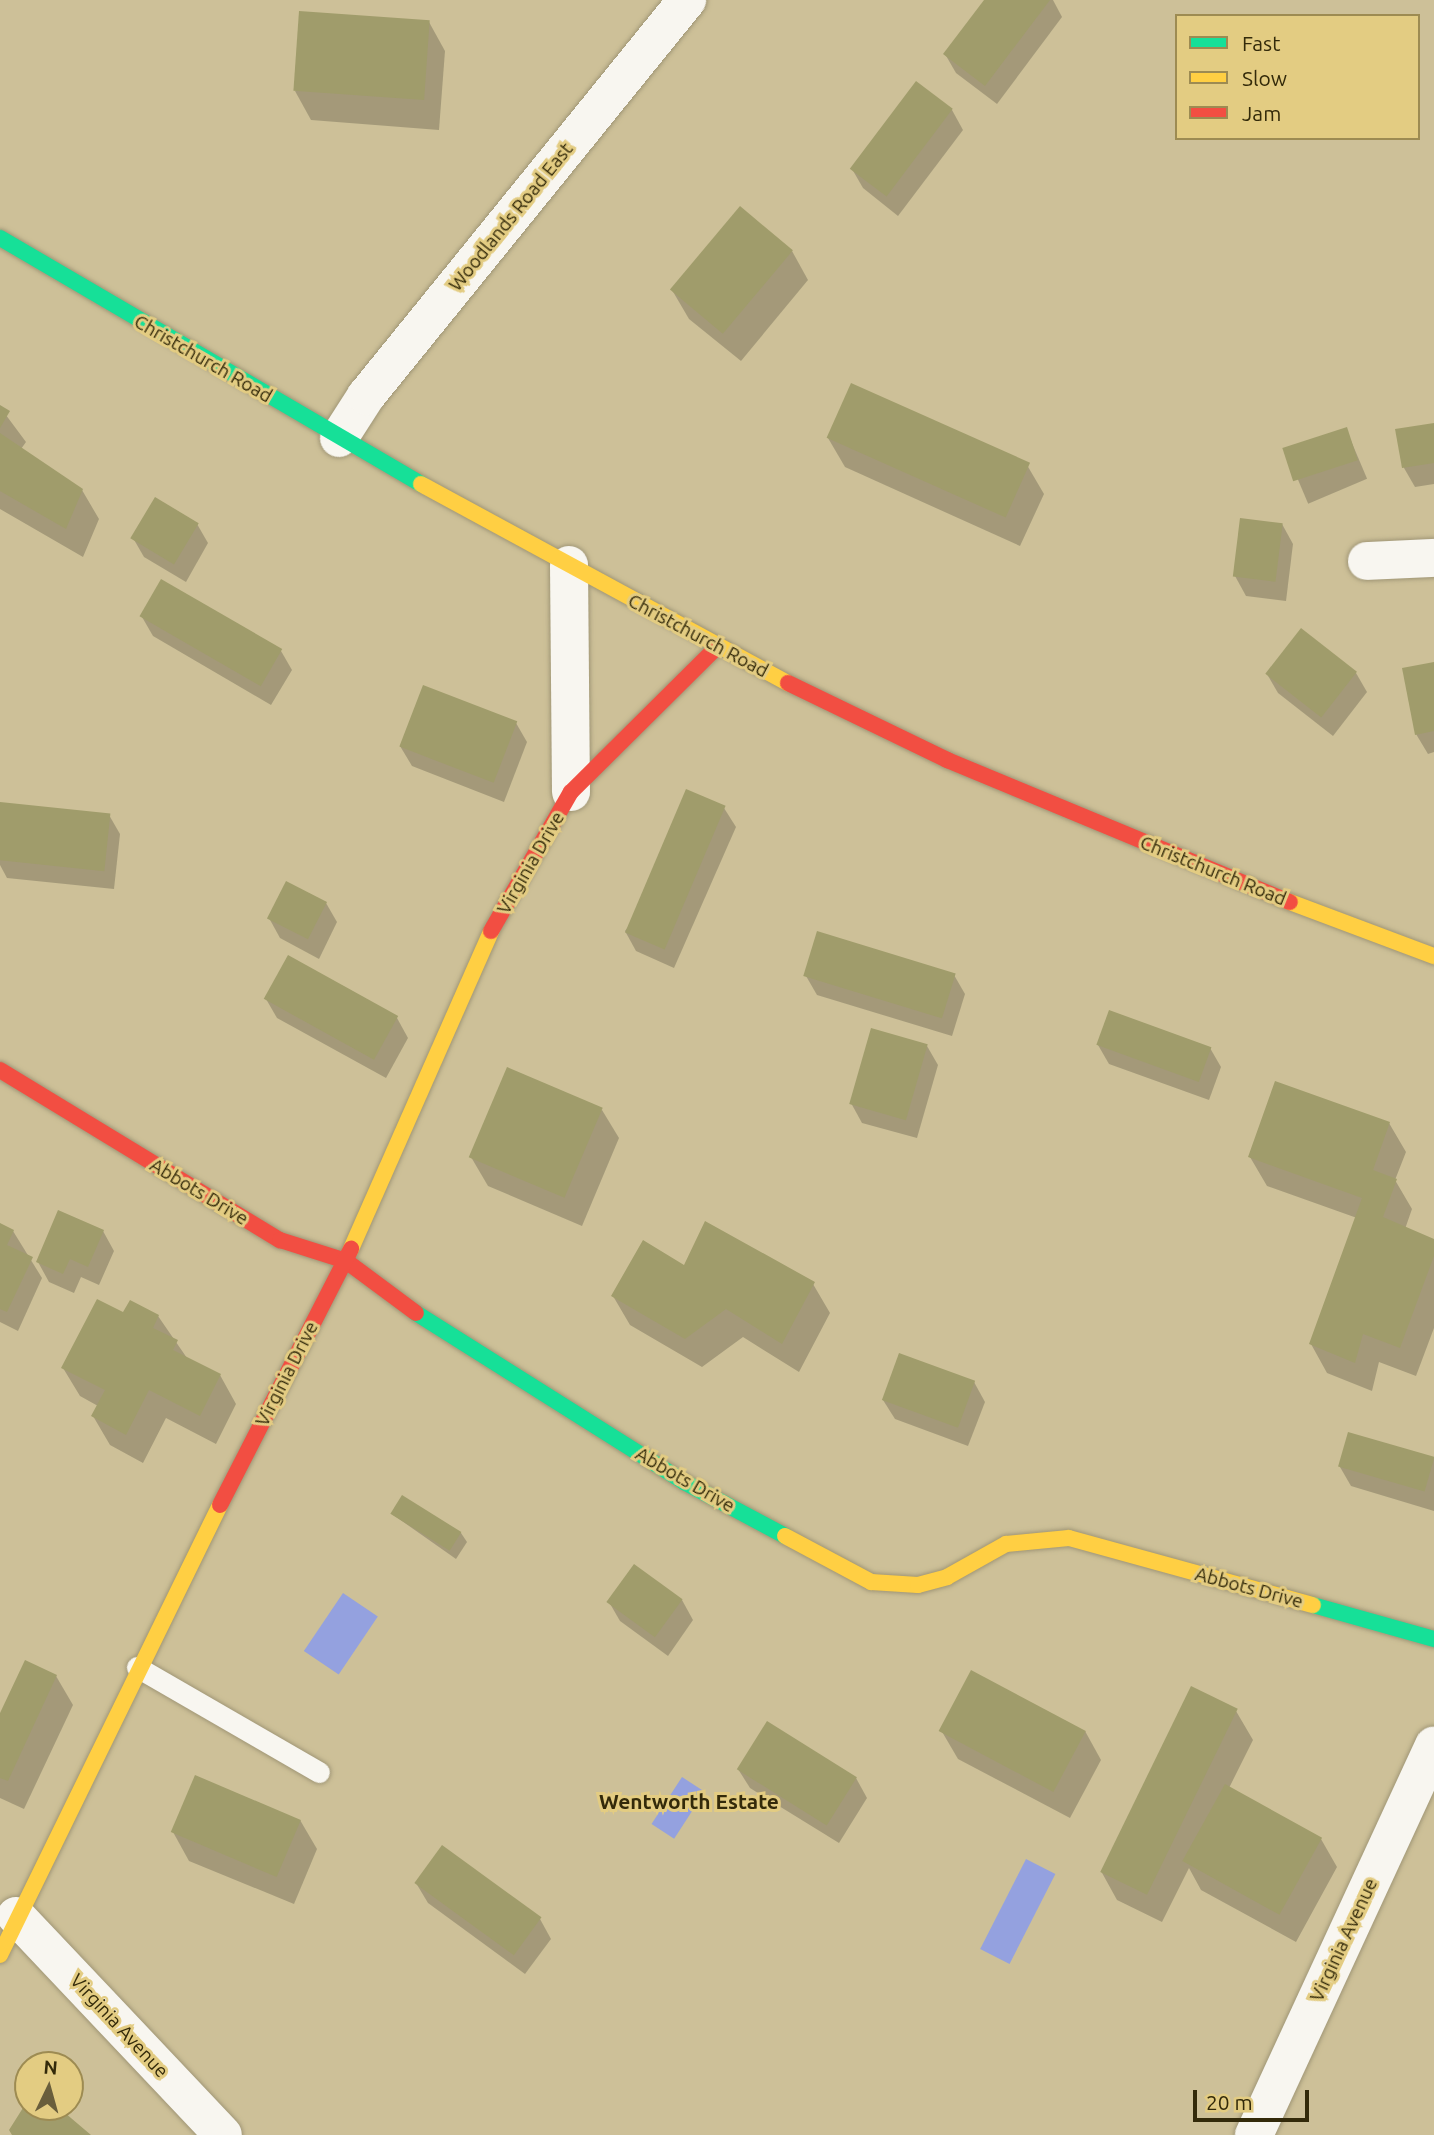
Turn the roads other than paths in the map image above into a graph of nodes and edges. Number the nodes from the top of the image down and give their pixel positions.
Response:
1 (687, 0) edge
2 (0, 238) edge
3 (340, 438) junction
4 (1434, 558) edge
5 (1367, 561) dead end
6 (569, 565) junction
7 (716, 648) junction
8 (571, 792) junction
9 (1434, 956) edge
10 (0, 1070) edge
11 (346, 1261) junction
12 (1434, 1639) edge
13 (137, 1667) junction
14 (1434, 1746) edge
15 (318, 1772) dead end
16 (16, 1916) junction
17 (0, 1955) edge
18 (223, 2135) edge
19 (1254, 2135) edge

1 - 3 street, Woodlands Road East
2 - 3 street, Christchurch Road
3 - 6 street, Christchurch Road
4 - 5 street
6 - 7 street, Christchurch Road
6 - 8 street, Virginia Drive
7 - 8 street, Virginia Drive
7 - 9 street, Christchurch Road
8 - 11 street, Virginia Drive
10 - 11 street, Abbots Drive
11 - 12 street, Abbots Drive
11 - 13 street, Virginia Drive
13 - 15 lane
13 - 16 street, Virginia Drive
14 - 19 street, Virginia Avenue
16 - 17 street, Virginia Drive
16 - 18 street, Virginia Avenue

